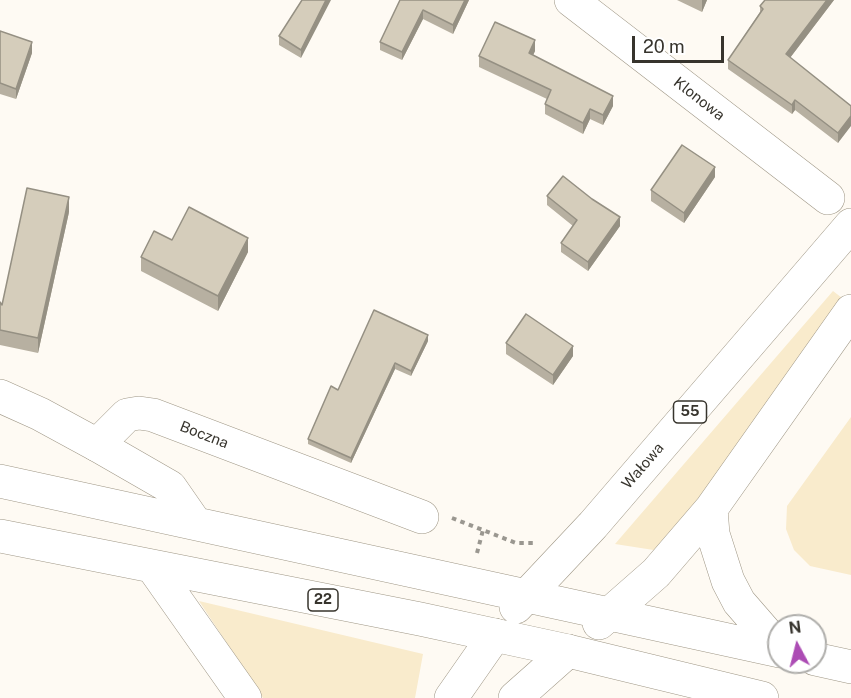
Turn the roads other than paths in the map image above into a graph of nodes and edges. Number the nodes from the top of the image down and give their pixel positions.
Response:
1 (571, 0) edge
2 (828, 198) dead end
3 (851, 225) edge
4 (851, 311) edge
5 (0, 396) edge
6 (97, 445) junction
7 (0, 481) edge
8 (711, 509) junction
9 (422, 517) dead end
10 (195, 523) junction
11 (0, 536) edge
12 (152, 566) junction
13 (526, 595) junction
14 (610, 613) junction
15 (495, 635) junction
16 (767, 636) edge
17 (767, 647) edge
18 (568, 651) junction
19 (827, 662) edge
20 (851, 667) edge
21 (244, 698) edge
22 (451, 698) edge
23 (515, 698) edge
24 (762, 698) edge

1 - 2 main road, Klonowa
3 - 13 main road, Wałowa / 55
4 - 8 main road
5 - 6 main road
6 - 9 main road, Boczna
6 - 10 main road
7 - 10 main road
8 - 14 main road
8 - 16 main road
10 - 13 main road
11 - 12 main road, 22
12 - 15 main road, 22
12 - 21 main road
13 - 14 main road
13 - 15 main road, 55
14 - 17 main road
14 - 18 main road
15 - 18 main road, 22
15 - 22 main road
18 - 23 main road
18 - 24 main road, 22
19 - 20 main road

